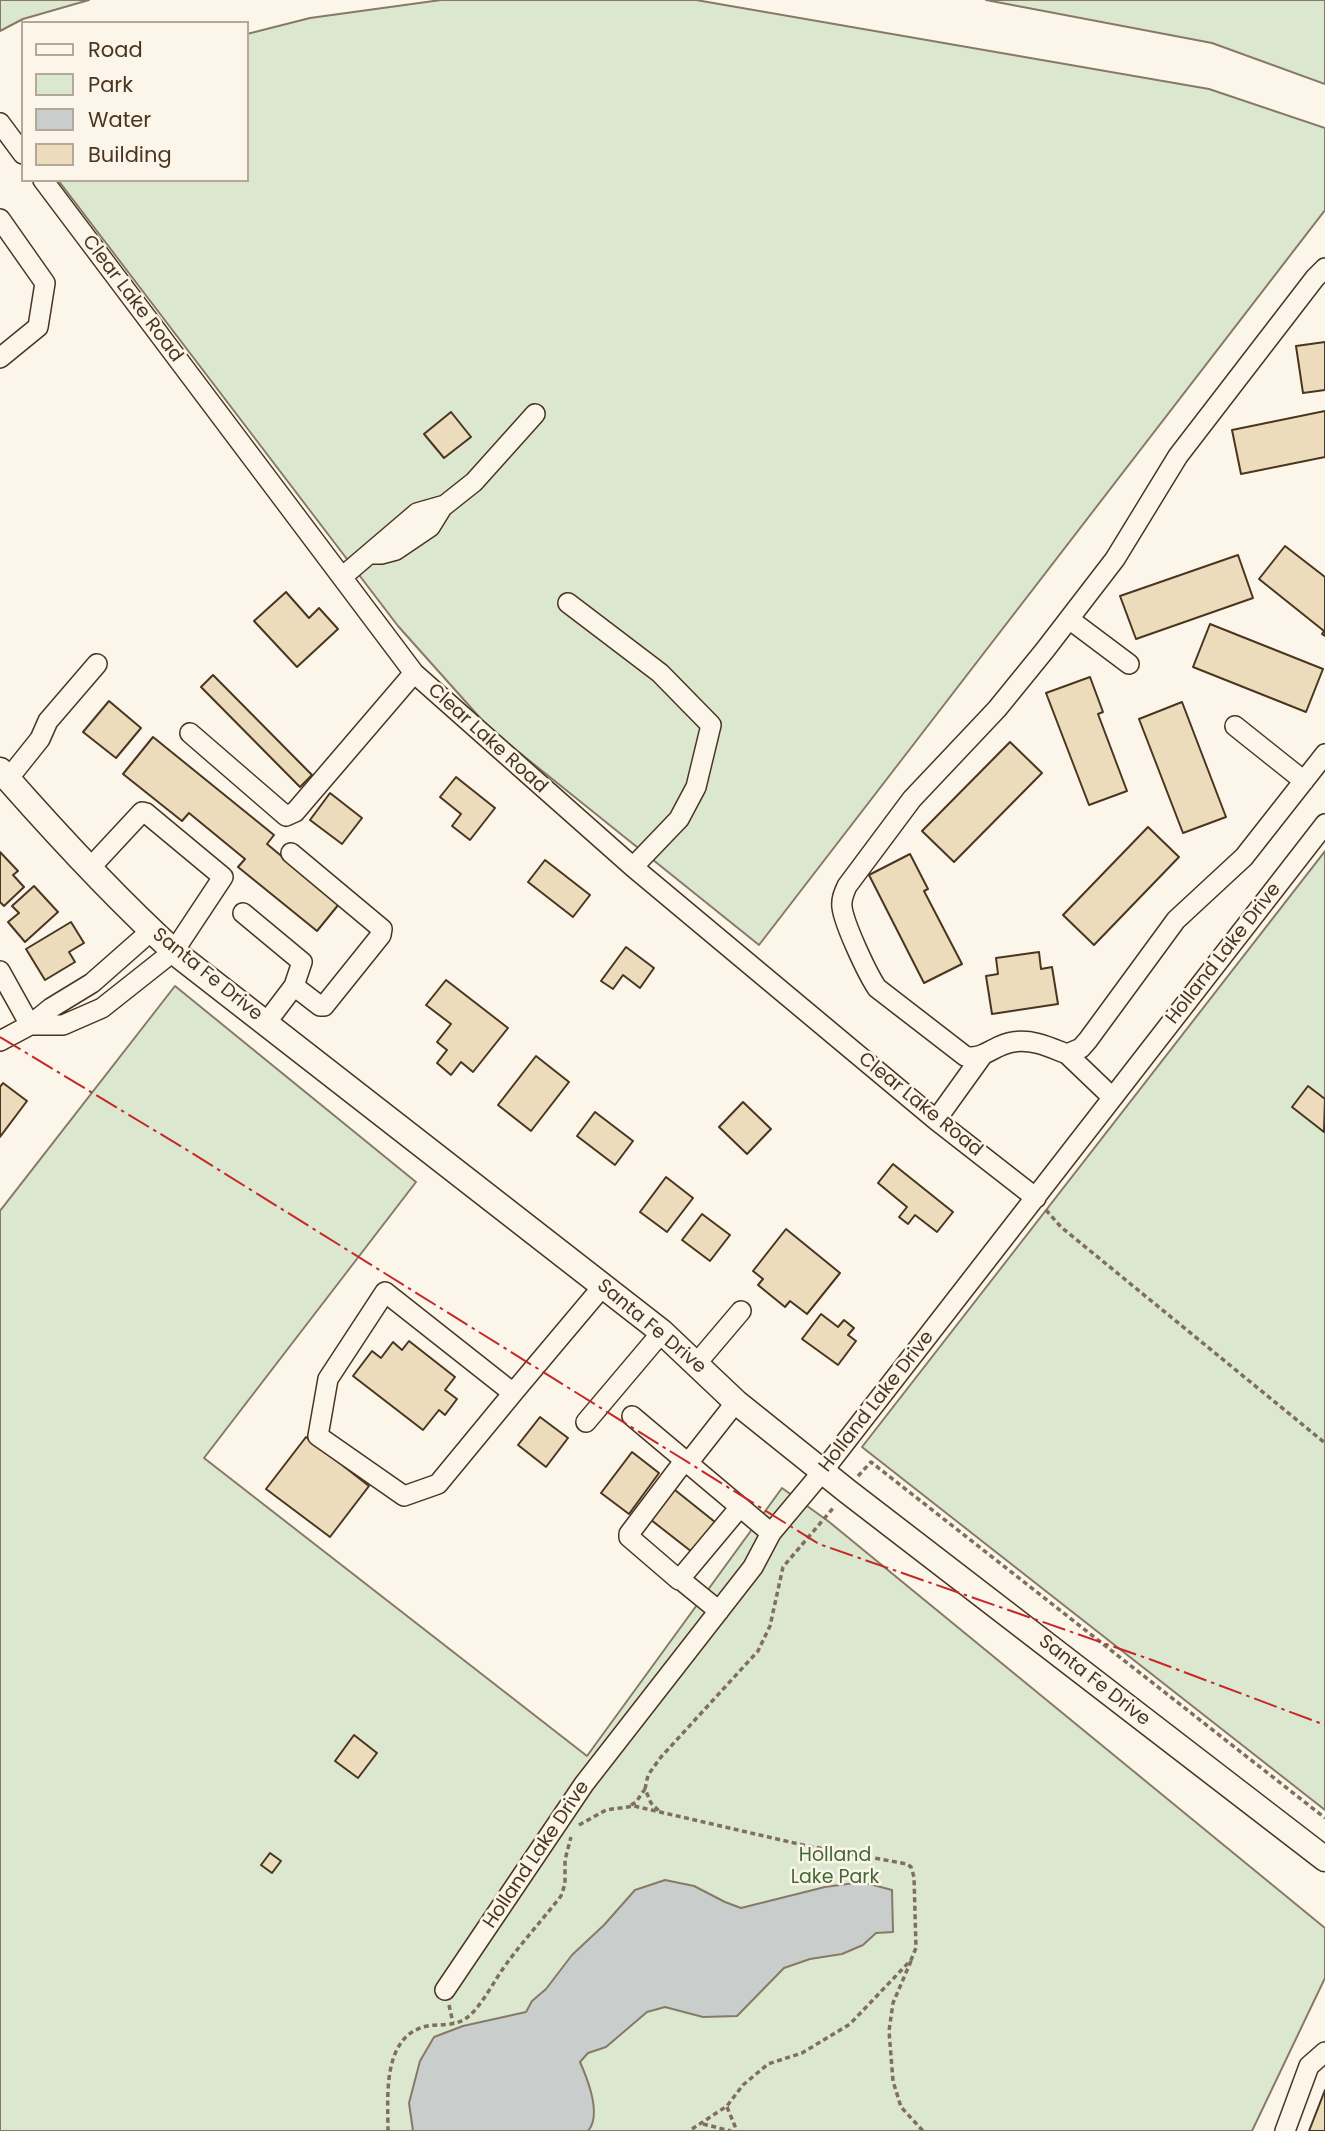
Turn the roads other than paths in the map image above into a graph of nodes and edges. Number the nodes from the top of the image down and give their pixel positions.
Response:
1 (0, 123) edge
2 (21, 151) edge
3 (45, 182) edge
4 (0, 219) edge
5 (1325, 268) edge
6 (0, 358) edge
7 (535, 414) dead end
8 (342, 577) junction
9 (568, 603) dead end
10 (1069, 619) junction
11 (97, 664) dead end
12 (1129, 664) dead end
13 (414, 673) junction
14 (1235, 726) dead end
15 (190, 733) dead end
16 (1325, 754) edge
17 (4, 775) edge
18 (1304, 780) junction
19 (1325, 824) edge
20 (291, 853) dead end
21 (634, 867) junction
22 (89, 869) junction
23 (243, 914) dead end
24 (151, 930) junction
25 (174, 951) junction
26 (0, 971) edge
27 (294, 986) junction
28 (265, 1023) junction
29 (30, 1025) junction
30 (0, 1041) edge
31 (1067, 1054) junction
32 (982, 1056) junction
33 (1112, 1097) junction
34 (936, 1120) junction
35 (1036, 1198) junction
36 (603, 1286) junction
37 (741, 1311) dead end
38 (662, 1332) junction
39 (696, 1364) junction
40 (513, 1393) junction
41 (736, 1402) junction
42 (632, 1416) dead end
43 (586, 1422) dead end
44 (686, 1462) junction
45 (823, 1471) junction
46 (740, 1507) junction
47 (771, 1533) junction
48 (681, 1580) junction
49 (719, 1611) junction
50 (1325, 1859) edge
51 (445, 1990) dead end
52 (1325, 2052) edge
53 (1286, 2131) edge

1 - 2 street
3 - 8 street, Clear Lake Road
4 - 6 street
5 - 10 street
7 - 8 street
8 - 13 street, Clear Lake Road
9 - 21 street
10 - 12 street
10 - 32 street
11 - 17 street
13 - 15 street
13 - 21 street, Clear Lake Road
14 - 18 street
16 - 18 street
17 - 22 main road, Santa Fe Drive
18 - 31 street
19 - 33 street, Holland Lake Drive
20 - 27 street
21 - 34 street, Clear Lake Road
22 - 24 main road, Santa Fe Drive
22 - 25 street
23 - 27 street
24 - 25 main road, Santa Fe Drive
24 - 29 street
25 - 28 main road, Santa Fe Drive
25 - 29 street
26 - 29 street
27 - 28 street
28 - 36 main road, Santa Fe Drive
29 - 30 street
31 - 32 street
31 - 33 street
32 - 34 street
33 - 35 street, Holland Lake Drive
34 - 35 street, Clear Lake Road
35 - 45 street, Holland Lake Drive
36 - 38 main road, Santa Fe Drive
36 - 40 street
37 - 39 street
38 - 39 main road, Santa Fe Drive
38 - 43 street
39 - 41 main road, Santa Fe Drive
40 - 40 street
41 - 44 street
41 - 45 main road, Santa Fe Drive
42 - 44 street
44 - 46 street
44 - 48 street
45 - 47 street, Holland Lake Drive
45 - 50 main road, Santa Fe Drive
46 - 47 street
46 - 48 street
47 - 49 street, Holland Lake Drive
48 - 49 street
49 - 51 street, Holland Lake Drive
52 - 53 street

